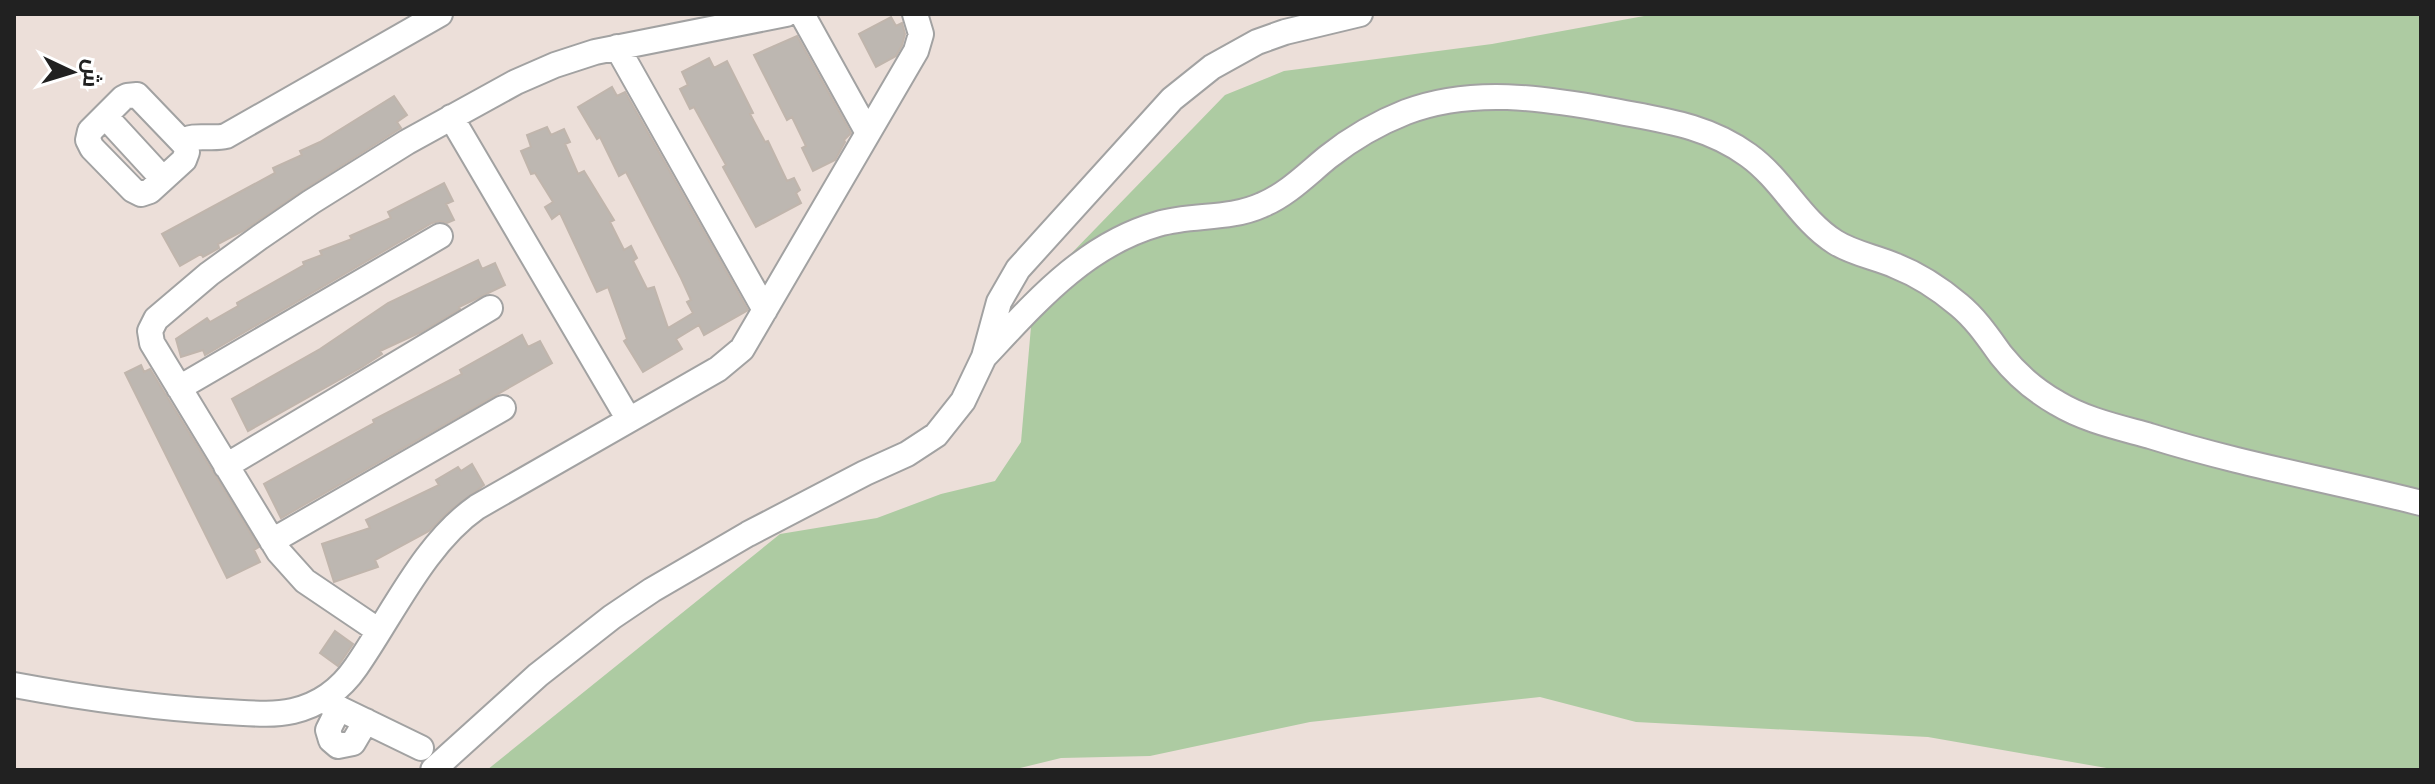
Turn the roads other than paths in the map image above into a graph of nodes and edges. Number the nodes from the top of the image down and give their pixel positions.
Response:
1 (440, 14) edge
2 (786, 14) edge
3 (802, 14) edge
4 (915, 14) edge
5 (1360, 14) edge
6 (617, 47) junction
7 (451, 117) junction
8 (868, 133) junction
9 (182, 142) junction
10 (440, 236) dead end
11 (490, 308) dead end
12 (765, 310) junction
13 (984, 357) junction
14 (179, 388) junction
15 (503, 408) dead end
16 (629, 420) junction
17 (226, 466) junction
18 (2421, 503) edge
19 (272, 541) junction
20 (379, 631) junction
21 (14, 685) edge
22 (330, 704) junction
23 (366, 721) junction
24 (421, 748) dead end
25 (433, 770) edge

1 - 9 lane
2 - 6 lane
3 - 8 lane
4 - 8 lane
5 - 13 lane
6 - 7 lane
6 - 12 lane
7 - 14 lane
7 - 16 lane
8 - 12 lane
9 - 9 lane
10 - 14 lane
11 - 17 lane
12 - 16 lane
13 - 18 lane
13 - 25 lane
14 - 17 lane
15 - 19 lane
16 - 20 lane
17 - 19 lane
19 - 20 lane
20 - 22 lane
21 - 22 lane
22 - 23 lane
22 - 23 lane
23 - 24 lane

